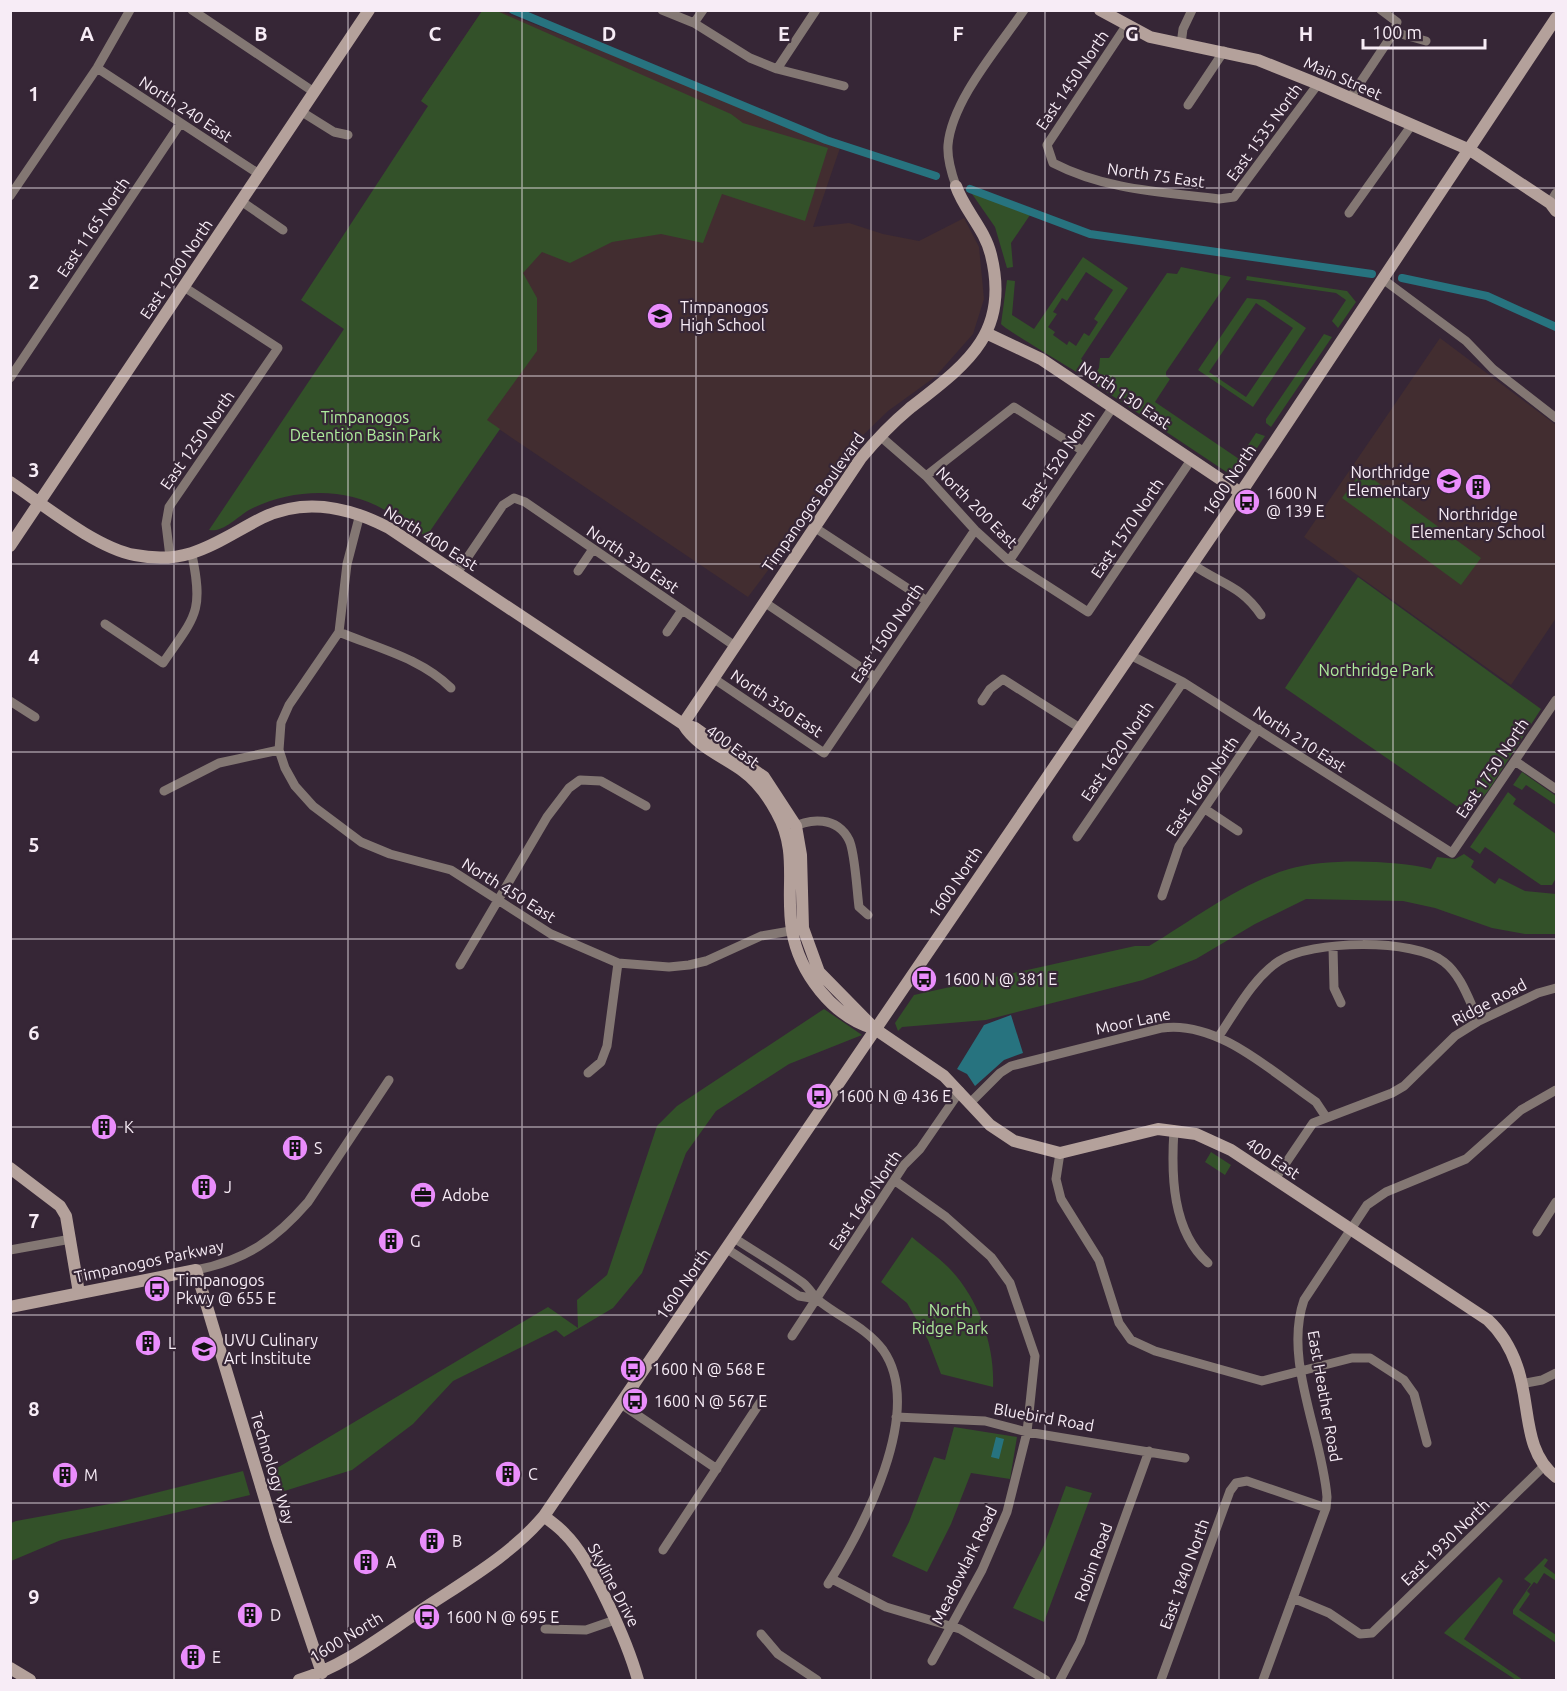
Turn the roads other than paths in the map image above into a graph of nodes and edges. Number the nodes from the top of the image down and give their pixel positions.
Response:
1 (130, 10) edge
2 (192, 10) edge
3 (369, 10) edge
4 (662, 10) edge
5 (703, 10) edge
6 (816, 10) edge
7 (1024, 10) edge
8 (1100, 10) edge
9 (1192, 10) edge
10 (1381, 10) edge
11 (1557, 18) edge
12 (694, 23) junction
13 (1126, 26) junction
14 (1394, 32) junction
15 (1426, 41) dead end
16 (1181, 44) junction
17 (1224, 51) junction
18 (97, 68) junction
19 (777, 69) junction
20 (1318, 84) junction
21 (844, 86) dead end
22 (315, 92) junction
23 (1350, 98) junction
24 (1188, 105) dead end
25 (302, 112) junction
26 (180, 124) junction
27 (1411, 126) junction
28 (348, 135) dead end
29 (1470, 150) junction
30 (1048, 153) joint
31 (259, 174) junction
32 (956, 186) joint
33 (10, 196) edge
34 (1234, 197) joint
35 (241, 201) junction
36 (1554, 202) edge
37 (1349, 213) dead end
38 (283, 231) dead end
39 (1384, 280) junction
40 (184, 287) junction
41 (986, 333) junction
42 (10, 378) edge
43 (1113, 407) junction
44 (1557, 418) edge
45 (880, 436) junction
46 (1083, 451) junction
47 (1191, 460) junction
48 (926, 476) junction
49 (10, 482) edge
50 (1240, 493) junction
51 (40, 502) junction
52 (360, 514) junction
53 (814, 526) junction
54 (975, 530) junction
55 (10, 546) edge
56 (593, 549) junction
57 (192, 555) junction
58 (170, 557) junction
59 (1009, 561) junction
60 (1192, 564) junction
61 (578, 571) dead end
62 (457, 573) junction
63 (927, 601) junction
64 (764, 602) junction
65 (682, 610) junction
66 (1088, 612) joint
67 (1261, 615) dead end
68 (105, 624) dead end
69 (339, 632) junction
70 (667, 632) dead end
71 (735, 646) junction
72 (1130, 655) junction
73 (875, 677) junction
74 (713, 678) junction
75 (1183, 682) junction
76 (451, 688) dead end
77 (1557, 700) edge
78 (10, 701) edge
79 (982, 701) dead end
80 (35, 717) dead end
81 (683, 724) junction
82 (1080, 728) junction
83 (1258, 729) junction
84 (279, 750) junction
85 (824, 753) joint
86 (1515, 761) junction
87 (1557, 789) edge
88 (164, 791) dead end
89 (646, 806) dead end
90 (1205, 809) junction
91 (791, 828) junction
92 (1238, 831) dead end
93 (1077, 837) dead end
94 (1452, 853) joint
95 (1162, 896) dead end
96 (498, 899) junction
97 (868, 915) dead end
98 (797, 929) junction
99 (1333, 947) junction
100 (618, 963) junction
101 (460, 965) dead end
102 (1557, 988) edge
103 (1341, 1003) dead end
104 (1479, 1021) junction
105 (875, 1029) junction
106 (1219, 1036) junction
107 (588, 1073) dead end
108 (389, 1080) dead end
109 (960, 1090) junction
110 (1557, 1090) edge
111 (969, 1104) junction
112 (1326, 1117) junction
113 (1174, 1130) junction
114 (1060, 1153) junction
115 (10, 1168) edge
116 (1275, 1179) junction
117 (894, 1180) junction
118 (1557, 1202) edge
119 (1350, 1229) junction
120 (1537, 1232) dead end
121 (734, 1238) junction
122 (71, 1239) junction
123 (727, 1249) junction
124 (10, 1250) edge
125 (1208, 1263) dead end
126 (196, 1270) junction
127 (79, 1293) junction
128 (817, 1299) junction
129 (10, 1307) edge
130 (792, 1336) dead end
131 (1302, 1372) junction
132 (1557, 1372) edge
133 (1521, 1384) junction
134 (763, 1398) dead end
135 (621, 1404) junction
136 (896, 1417) junction
137 (1027, 1432) junction
138 (1427, 1443) dead end
139 (1149, 1451) junction
140 (1185, 1458) dead end
141 (1543, 1467) junction
142 (717, 1469) junction
143 (1557, 1477) edge
144 (1326, 1508) junction
145 (544, 1516) junction
146 (663, 1550) dead end
147 (1293, 1598) junction
148 (615, 1620) junction
149 (951, 1626) junction
150 (545, 1629) dead end
151 (761, 1634) dead end
152 (932, 1661) dead end
153 (10, 1668) edge
154 (322, 1673) junction
155 (30, 1680) edge
156 (299, 1680) edge
157 (638, 1680) edge
158 (817, 1680) edge
159 (1046, 1680) edge
160 (1060, 1680) edge
161 (1161, 1680) edge
162 (1263, 1680) edge

1 - 18 street
2 - 22 street
3 - 22 street, East 1200 North
4 - 12 street
5 - 12 street
6 - 19 street
7 - 32 street
8 - 13 street, Main Street
9 - 16 street
10 - 14 street
11 - 29 street, 1600 North
12 - 19 street
13 - 16 street, Main Street
13 - 30 street, East 1450 North
14 - 15 street
14 - 23 street
16 - 17 street, Main Street
17 - 20 street, Main Street
17 - 24 street
18 - 26 street, North 240 East
18 - 33 street
19 - 21 street
20 - 23 street, Main Street
20 - 34 street, East 1535 North
22 - 25 street, East 1200 North
23 - 27 street, Main Street
25 - 28 street
25 - 31 street, East 1200 North
26 - 31 street, North 240 East
26 - 42 street, East 1165 North
27 - 29 street, Main Street
27 - 37 street
29 - 36 street, Main Street
29 - 39 street, 1600 North
30 - 34 street, North 75 East
31 - 35 street, East 1200 North
32 - 41 street, Timpanogos Boulevard
35 - 38 street
35 - 40 street, East 1200 North
39 - 44 street
39 - 50 street, 1600 North
40 - 51 street, East 1200 North
40 - 58 street, East 1250 North
41 - 43 street, North 130 East
41 - 45 street, Timpanogos Boulevard
43 - 46 street, East 1520 North
43 - 47 street, North 130 East
45 - 48 street, North 200 East
45 - 53 street, Timpanogos Boulevard
46 - 48 street
46 - 59 street, East 1520 North
47 - 50 street, North 130 East
47 - 66 street, East 1570 North
48 - 54 street, North 200 East
49 - 51 street
50 - 60 street, 1600 North
51 - 55 street, East 1200 North
51 - 58 street, North 400 East
52 - 57 street, North 400 East
52 - 62 street, North 400 East
52 - 69 street
53 - 63 street
53 - 64 street, Timpanogos Boulevard
54 - 59 street, North 200 East
54 - 63 street, East 1500 North
56 - 61 street
56 - 62 street, North 330 East
56 - 65 street, North 330 East
57 - 58 street, North 400 East
57 - 68 street
59 - 66 street, North 200 East
60 - 67 street
60 - 72 street, 1600 North
62 - 81 street, North 400 East
63 - 73 street, East 1500 North
64 - 71 street, Timpanogos Boulevard
64 - 73 street
65 - 70 street
65 - 71 street, North 330 East
69 - 76 street
69 - 84 street
71 - 74 street, Timpanogos Boulevard
72 - 75 street, North 210 East
72 - 82 street, 1600 North
73 - 85 street, East 1500 North
74 - 81 street, Timpanogos Boulevard
74 - 85 street, North 350 East
75 - 83 street, North 210 East
75 - 93 street, East 1620 North
77 - 86 street, East 1750 North
78 - 80 street
79 - 82 street
81 - 91 street, 400 East
82 - 105 street, 1600 North
83 - 90 street, East 1660 North
83 - 94 street, North 210 East
84 - 88 street
84 - 96 street, North 450 East
86 - 87 street
86 - 94 street, East 1750 North
89 - 96 street
90 - 92 street
90 - 95 street, East 1660 North
91 - 97 street
91 - 98 street, 400 East
96 - 100 street, North 450 East
96 - 101 street
98 - 100 street, North 450 East
98 - 105 street, 400 East
99 - 103 street
99 - 104 street
99 - 106 street
100 - 107 street
102 - 104 street, Ridge Road
104 - 112 street, Ridge Road
105 - 109 street, 400 East
105 - 121 street, 1600 North
106 - 111 street, Moor Lane
106 - 112 street, Moor Lane
108 - 126 street, Timpanogos Parkway
109 - 111 street, 400 East
109 - 117 street, East 1640 North
110 - 119 street, East Heather Road
111 - 114 street, 400 East
112 - 116 street, Ridge Road
113 - 114 street, 400 East
113 - 116 street, 400 East
113 - 125 street
114 - 131 street
115 - 122 street
116 - 119 street, 400 East
117 - 128 street, East 1640 North
117 - 137 street, Meadowlark Road
118 - 120 street
119 - 131 street, East Heather Road
119 - 133 street, 400 East
121 - 123 street, 1600 North
121 - 128 street
122 - 124 street
122 - 127 street
123 - 128 street
123 - 135 street, 1600 North
126 - 127 street, Timpanogos Parkway
126 - 154 street, Technology Way
127 - 129 street, Timpanogos Parkway
128 - 130 street, East 1640 North
128 - 136 street
131 - 138 street
131 - 144 street, East Heather Road
132 - 133 street
133 - 141 street, 400 East
134 - 142 street
135 - 142 street
135 - 145 street, 1600 North
136 - 137 street, Bluebird Road
136 - 149 street
137 - 139 street, Bluebird Road
137 - 149 street, Meadowlark Road
139 - 140 street, Bluebird Road
139 - 160 street, Robin Road
141 - 143 street
141 - 147 street, East 1930 North
142 - 146 street
144 - 147 street, East Heather Road
144 - 161 street, East 1840 North
145 - 148 street, Skyline Drive
145 - 154 street, 1600 North
147 - 162 street, East Heather Road
148 - 150 street
148 - 157 street, Skyline Drive
149 - 152 street, Meadowlark Road
149 - 159 street
151 - 158 street
153 - 155 street
154 - 156 street, 1600 North

